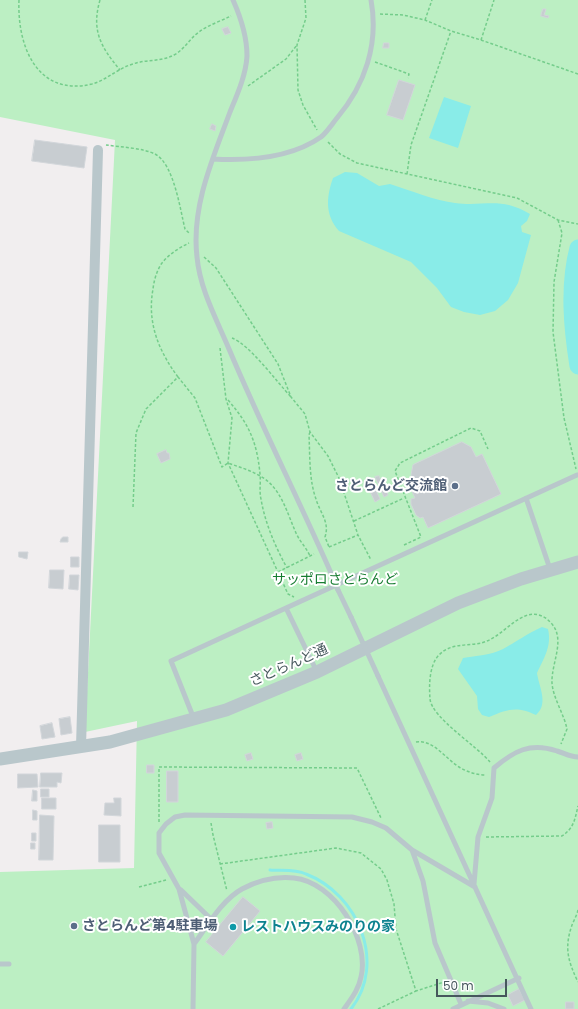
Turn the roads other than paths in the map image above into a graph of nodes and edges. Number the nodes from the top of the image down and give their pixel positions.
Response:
1 (233, 0) edge
2 (371, 0) edge
3 (102, 148) road end
4 (213, 159) junction
5 (577, 475) edge
6 (526, 498) junction
7 (578, 562) edge
8 (550, 570) junction
9 (286, 608) junction
10 (317, 672) junction
11 (194, 719) junction
12 (81, 747) junction
13 (578, 757) edge
14 (0, 759) edge
15 (412, 850) junction
16 (474, 886) junction
17 (180, 889) junction
18 (212, 920) junction
19 (194, 944) junction
20 (0, 964) edge
21 (9, 964) dead end
22 (518, 978) junction
23 (468, 1001) junction
24 (461, 1004) junction
25 (193, 1009) edge
26 (344, 1009) edge
27 (453, 1009) edge
28 (504, 1009) edge
29 (531, 1009) edge

1 - 4 lane
2 - 4 lane
3 - 12 street
4 - 16 lane, bridge
5 - 6 lane
6 - 8 lane
6 - 9 lane
7 - 8 street, さとらんど通
8 - 10 street, さとらんど通
9 - 10 lane
9 - 11 lane
10 - 11 street, さとらんど通
11 - 12 street, さとらんど通
12 - 14 street, さとらんど通
13 - 16 lane
15 - 16 lane
15 - 17 lane
15 - 24 lane
16 - 22 lane
17 - 18 lane
17 - 19 lane
18 - 19 lane
18 - 26 lane
19 - 25 lane
20 - 21 lane
22 - 23 lane
22 - 29 lane
23 - 24 lane
23 - 28 lane
24 - 27 lane

